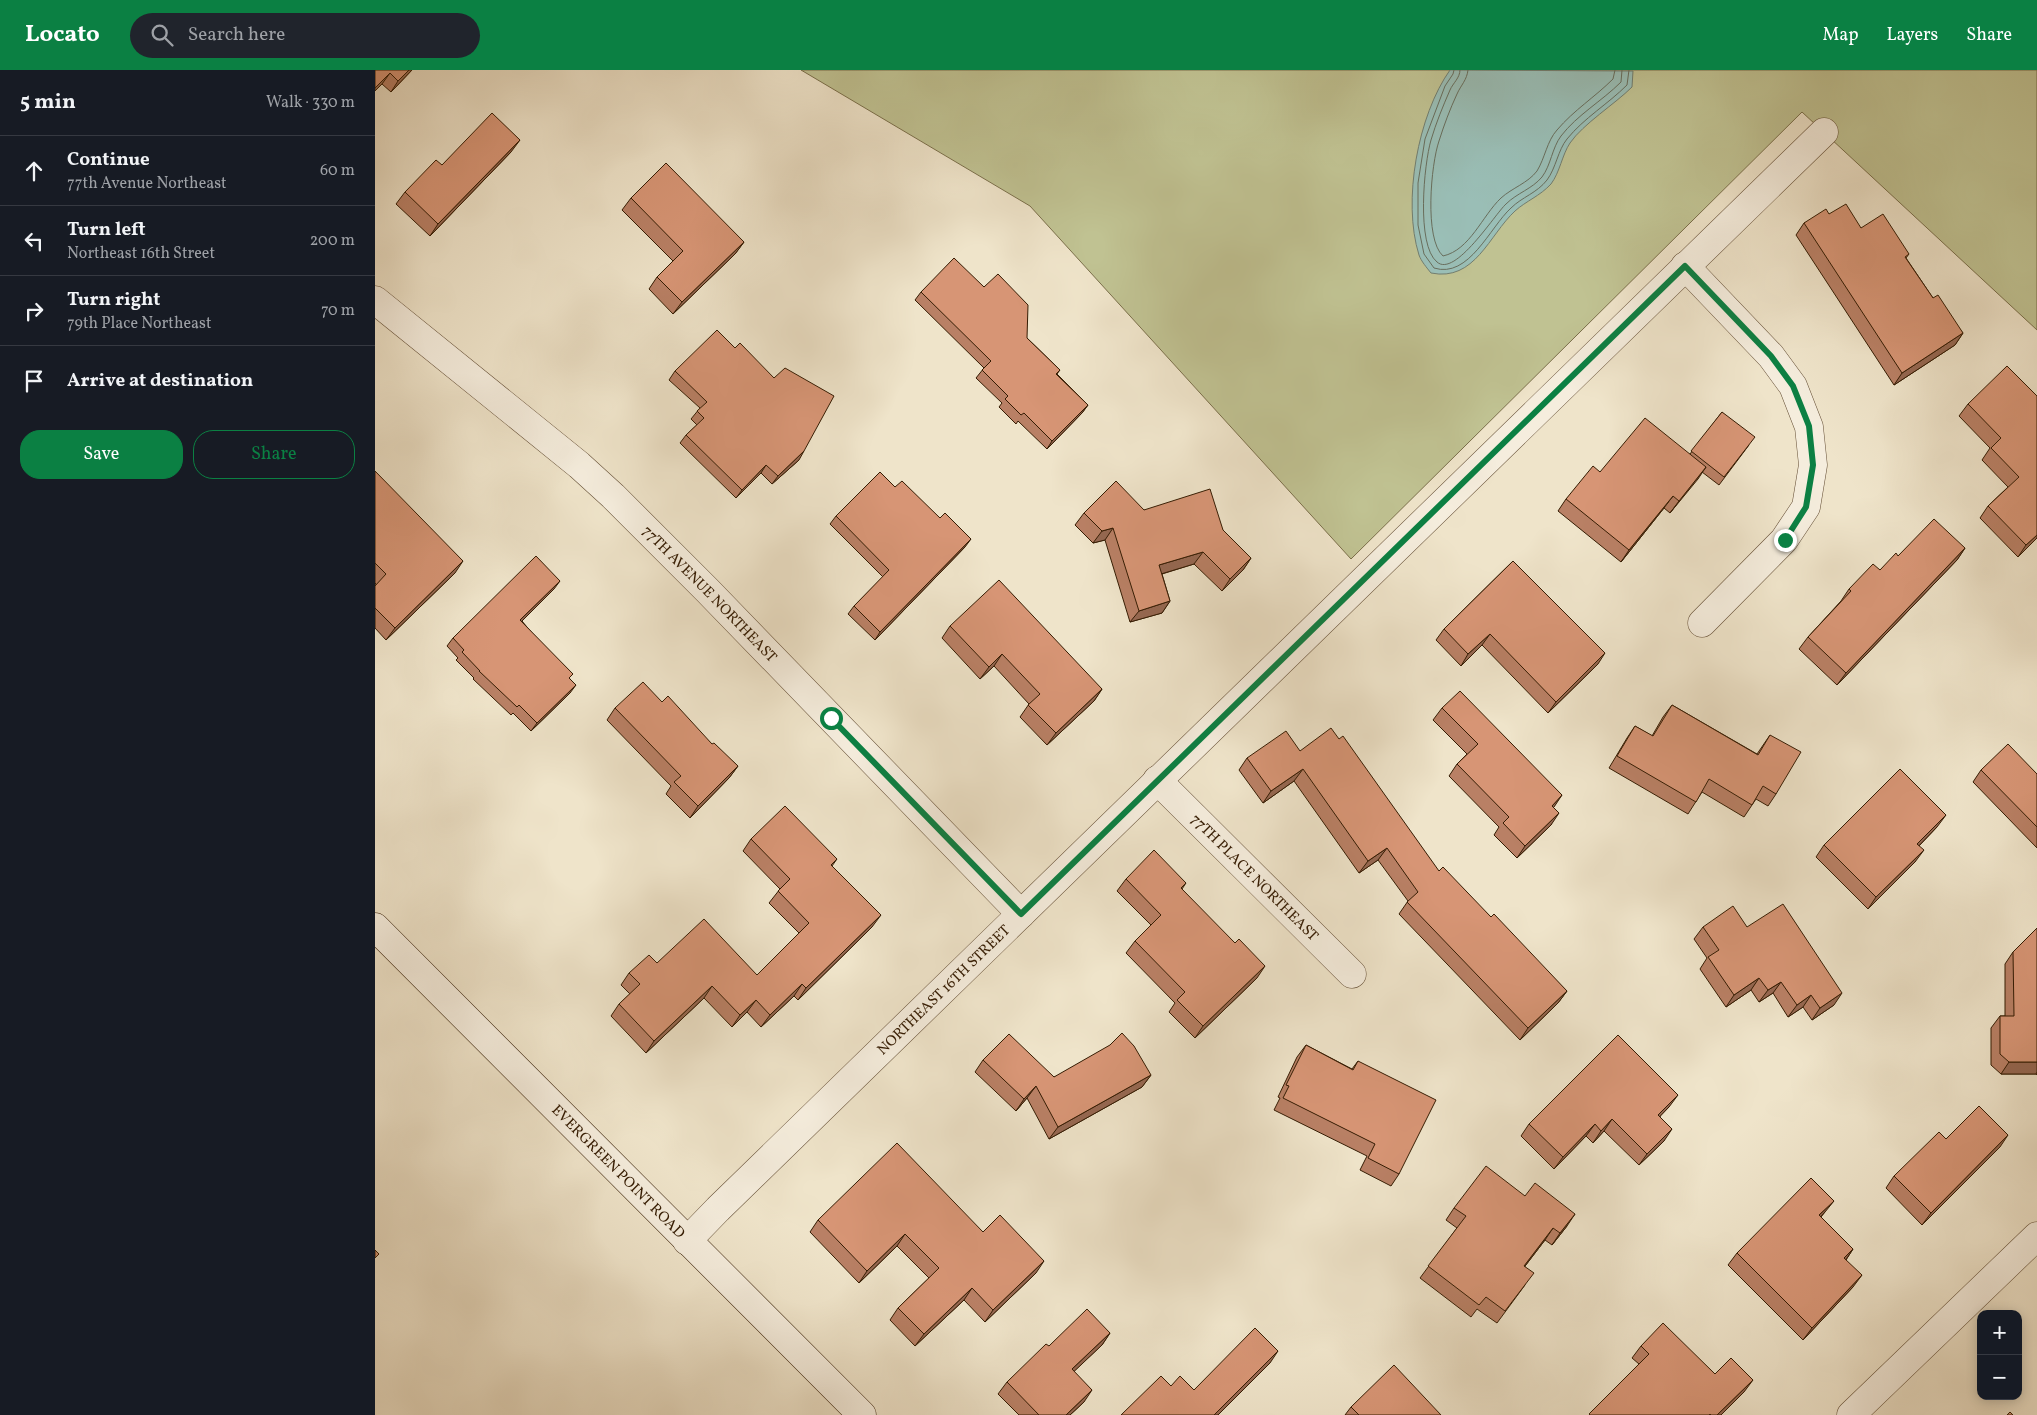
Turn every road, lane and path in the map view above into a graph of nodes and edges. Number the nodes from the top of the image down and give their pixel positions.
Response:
1 (1824, 132) dead end
2 (1685, 266) junction
3 (375, 300) edge
4 (1702, 624) dead end
5 (1157, 780) junction
6 (1021, 914) junction
7 (375, 927) edge
8 (1351, 974) dead end
9 (2037, 1236) edge
10 (687, 1242) junction
11 (862, 1415) edge
12 (1851, 1415) edge

1 - 2 street, NORTHEAST 16TH STREET
2 - 4 street
2 - 5 street, NORTHEAST 16TH STREET
3 - 6 street, 77TH AVENUE NORTHEAST
5 - 6 street, NORTHEAST 16TH STREET
5 - 8 street, 77TH PLACE NORTHEAST
6 - 10 street, NORTHEAST 16TH STREET
7 - 10 street, EVERGREEN POINT ROAD
9 - 12 street
10 - 11 street, EVERGREEN POINT ROAD

